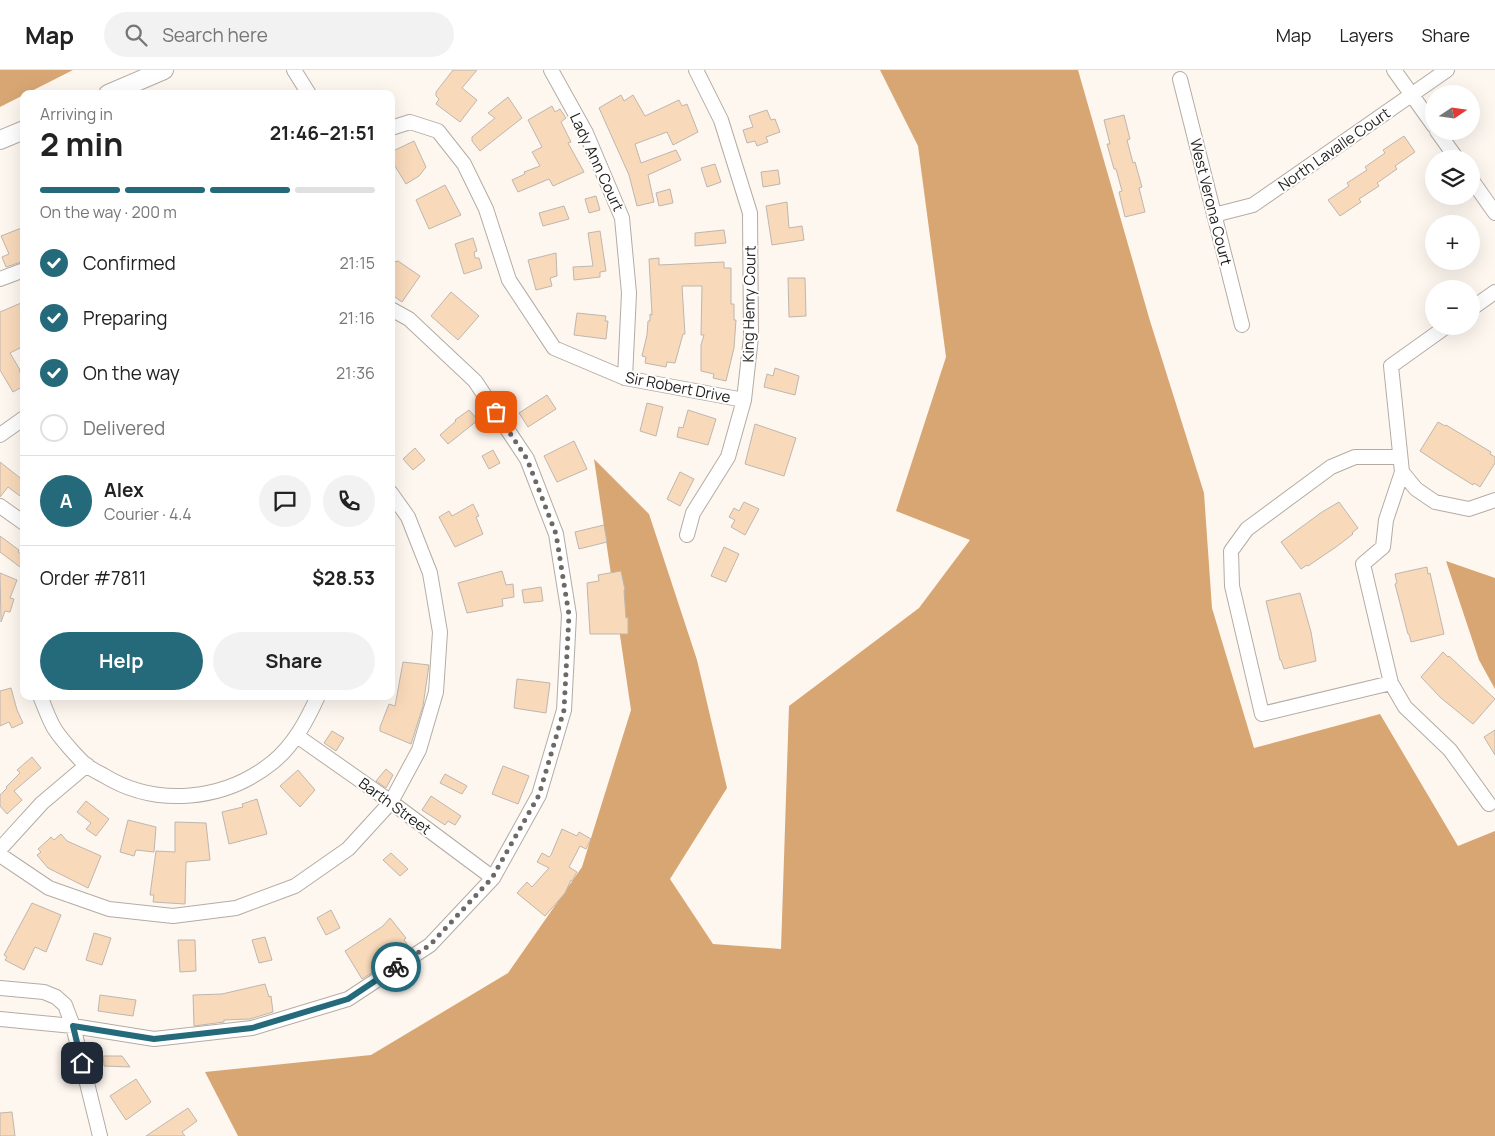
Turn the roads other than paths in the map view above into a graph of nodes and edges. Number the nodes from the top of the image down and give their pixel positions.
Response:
1 (164, 70) edge
2 (294, 70) edge
3 (551, 70) edge
4 (696, 70) edge
5 (1394, 70) edge
6 (1447, 70) edge
7 (1180, 79) dead end
8 (117, 90) edge
9 (306, 90) edge
10 (1411, 95) junction
11 (1425, 114) edge
12 (395, 127) edge
13 (20, 132) edge
14 (0, 140) edge
15 (1480, 192) edge
16 (1495, 213) edge
17 (1214, 215) junction
18 (20, 272) edge
19 (0, 279) edge
20 (1495, 292) edge
21 (1480, 303) edge
22 (395, 312) edge
23 (1242, 326) dead end
24 (1434, 335) edge
25 (625, 378) junction
26 (744, 400) junction
27 (20, 421) edge
28 (0, 434) edge
29 (1399, 457) junction
30 (1402, 472) junction
31 (395, 499) edge
32 (1495, 500) edge
33 (0, 506) edge
34 (20, 520) edge
35 (687, 536) dead end
36 (1391, 683) junction
37 (42, 700) edge
38 (316, 700) edge
39 (297, 736) junction
40 (86, 765) junction
41 (391, 802) junction
42 (1489, 804) dead end
43 (0, 848) edge
44 (0, 856) edge
45 (492, 878) junction
46 (0, 988) edge
47 (0, 1019) edge
48 (73, 1026) junction
49 (100, 1136) edge

1 - 8 main road
2 - 9 street
3 - 25 street, Lady Ann Court
4 - 26 street, King Henry Court
5 - 10 street
6 - 10 street, North Lavalle Court
7 - 17 street, West Verona Court
10 - 11 street
10 - 17 street, North Lavalle Court
12 - 25 street, Sir Robert Drive
13 - 14 main road
15 - 16 street
17 - 23 street, West Verona Court
18 - 19 street
20 - 21 street
22 - 45 street
24 - 29 street
25 - 26 street, Sir Robert Drive
26 - 35 street, King Henry Court
27 - 28 street
29 - 30 street
29 - 36 street
30 - 32 street
30 - 36 street
31 - 41 street
33 - 34 street
36 - 42 street
37 - 40 street
38 - 39 street
39 - 40 street
39 - 41 street, Barth Street
40 - 43 street
41 - 44 street
41 - 45 street, Barth Street
45 - 48 street
46 - 48 street
47 - 48 street
48 - 49 street

